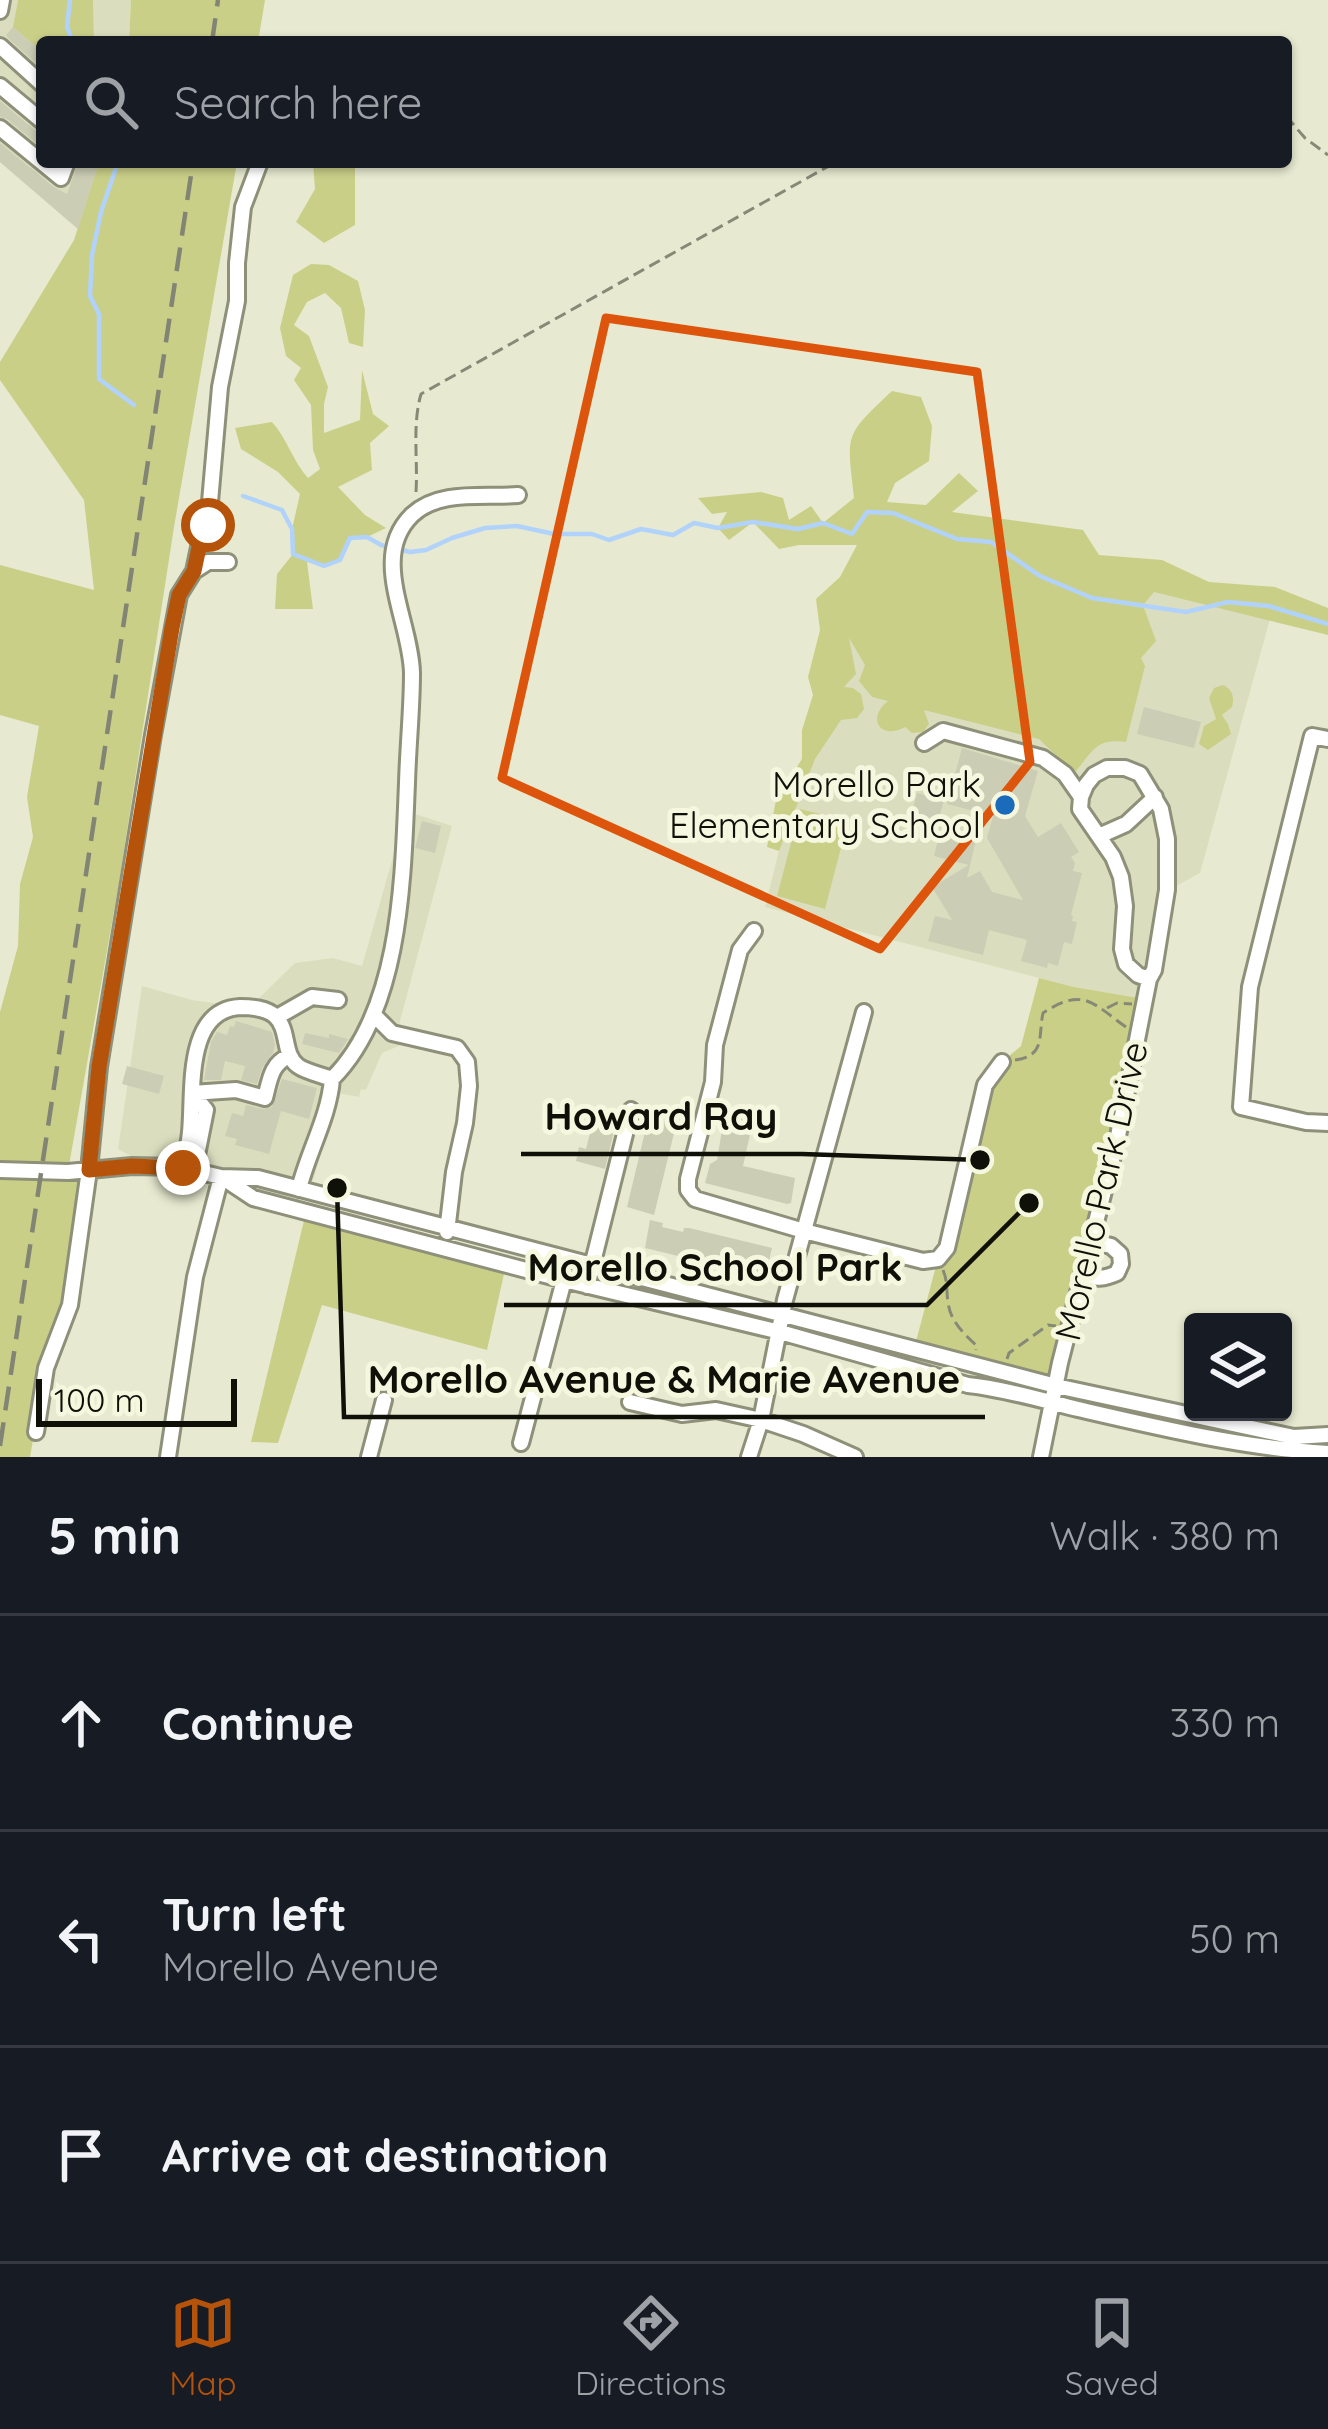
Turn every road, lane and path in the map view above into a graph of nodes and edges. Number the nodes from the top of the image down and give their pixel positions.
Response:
1 (2, 0) edge
2 (0, 11) edge
3 (0, 46) edge
4 (36, 79) edge
5 (0, 86) edge
6 (36, 116) edge
7 (1292, 123) edge
8 (0, 128) edge
9 (1328, 155) edge
10 (36, 158) edge
11 (258, 168) edge
12 (825, 168) edge
13 (518, 495) dead end
14 (415, 512) junction
15 (228, 562) dead end
16 (194, 571) junction
17 (1320, 738) edge
18 (924, 743) dead end
19 (1081, 797) junction
20 (1155, 797) junction
21 (1099, 836) junction
22 (754, 931) dead end
23 (1149, 979) junction
24 (338, 1000) dead end
25 (1144, 1007) junction
26 (1105, 1009) junction
27 (864, 1012) dead end
28 (374, 1015) junction
29 (277, 1017) junction
30 (1139, 1030) junction
31 (290, 1056) junction
32 (1002, 1062) joint
33 (332, 1079) junction
34 (192, 1093) junction
35 (631, 1110) dead end
36 (1328, 1123) edge
37 (188, 1169) junction
38 (0, 1170) edge
39 (89, 1170) junction
40 (221, 1177) junction
41 (299, 1189) junction
42 (448, 1227) junction
43 (804, 1231) junction
44 (1091, 1241) junction
45 (443, 1248) junction
46 (938, 1259) junction
47 (592, 1265) junction
48 (1082, 1275) junction
49 (564, 1280) junction
50 (587, 1286) junction
51 (783, 1314) junction
52 (1069, 1329) junction
53 (780, 1332) junction
54 (973, 1364) junction
55 (1004, 1372) junction
56 (1056, 1386) junction
57 (384, 1400) dead end
58 (630, 1402) dead end
59 (1053, 1402) junction
60 (761, 1420) junction
61 (36, 1432) dead end
62 (1328, 1435) edge
63 (521, 1443) dead end
64 (1328, 1453) edge
65 (168, 1457) edge
66 (368, 1457) edge
67 (749, 1457) edge
68 (855, 1457) edge
69 (1041, 1457) edge

1 - 2 street
3 - 4 street
5 - 6 street
7 - 9 path
8 - 10 street
11 - 16 street
12 - 14 path
13 - 14 street
14 - 28 street
15 - 16 street
16 - 39 street
17 - 36 street
18 - 19 street
19 - 20 street
19 - 21 street
20 - 21 street
20 - 23 street, Morello Park Drive
21 - 23 street
22 - 43 street
23 - 25 street, Morello Park Drive
24 - 29 street
25 - 26 path
25 - 30 street, Morello Park Drive
26 - 30 path
26 - 32 path
27 - 43 street
28 - 33 street
28 - 42 street
29 - 31 street
29 - 34 street
30 - 44 street, Morello Park Drive
31 - 33 street
31 - 34 street
32 - 46 street
33 - 41 street
34 - 37 street
35 - 47 street
37 - 39 street
37 - 40 street
38 - 39 street
39 - 61 street
40 - 41 street
40 - 45 street
40 - 65 street
41 - 42 street
42 - 45 street
42 - 47 street
43 - 46 street
43 - 51 street
44 - 48 street, Morello Park Drive
44 - 48 street
45 - 49 street
46 - 54 path
47 - 50 street
47 - 51 street
48 - 52 street, Morello Park Drive
49 - 50 street
49 - 63 street
50 - 53 street
51 - 53 street
51 - 54 street
52 - 55 path
52 - 56 street, Morello Park Drive
53 - 59 street
53 - 60 street
54 - 55 street
55 - 56 street
56 - 59 street, Morello Park Drive
56 - 62 street
57 - 66 street
58 - 60 street
59 - 64 street
59 - 69 street, Morello Park Drive
60 - 67 street
60 - 68 street

